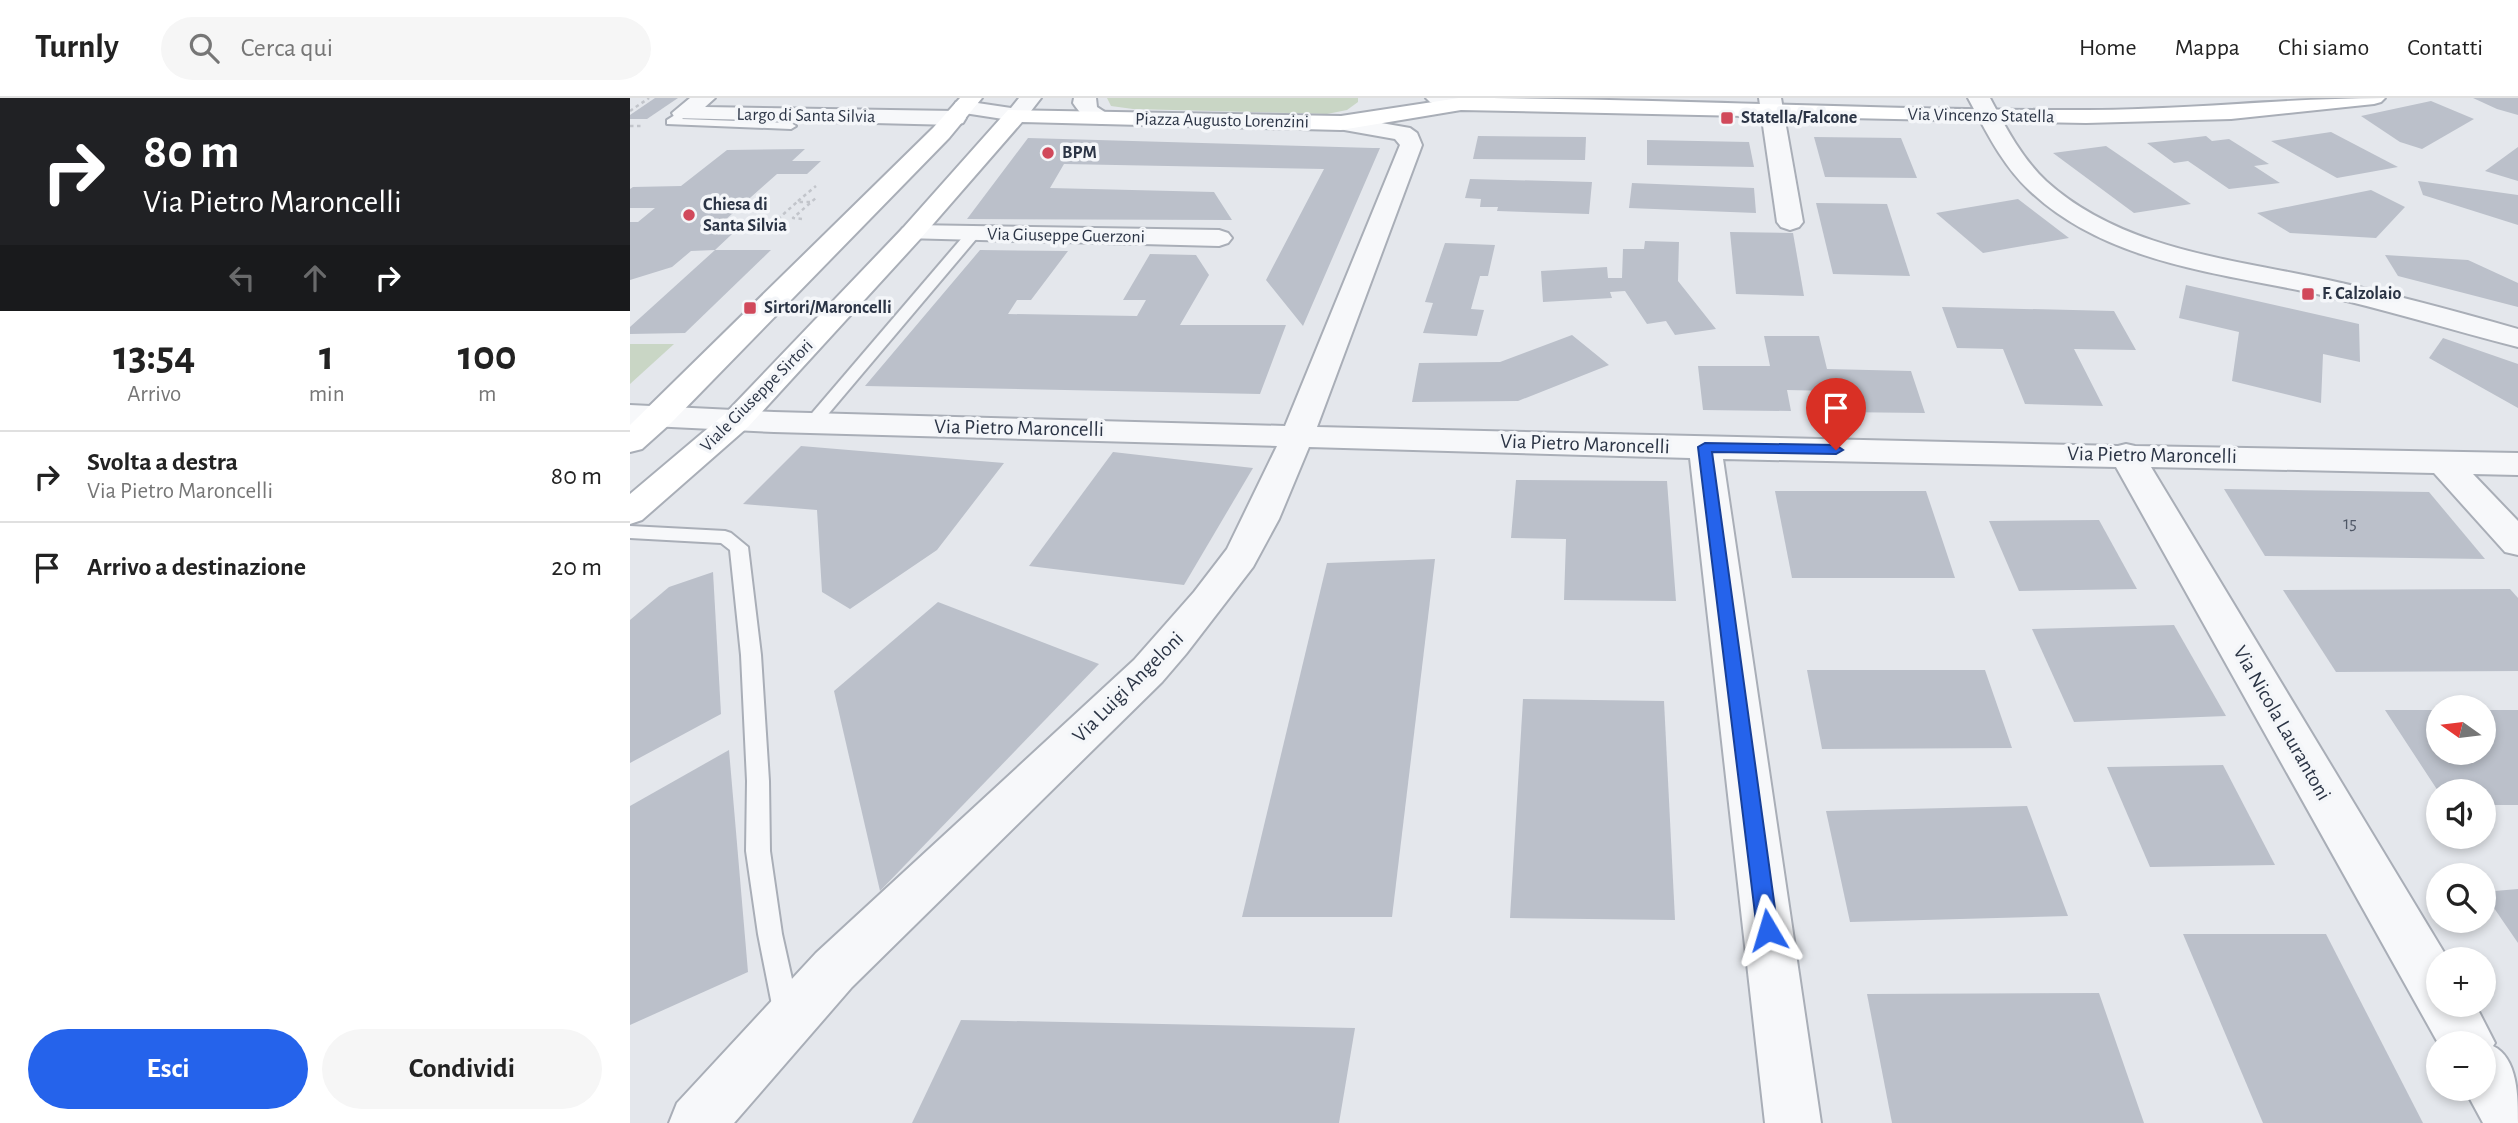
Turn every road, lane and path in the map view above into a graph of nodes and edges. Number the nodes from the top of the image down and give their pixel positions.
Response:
1 (649, 98) edge
2 (704, 98) edge
3 (1085, 98) edge
4 (1380, 98) edge
5 (1437, 98) edge
6 (2374, 98) edge
7 (1461, 104) junction
8 (1771, 104) edge
9 (1023, 107) edge
10 (1983, 107) edge
11 (963, 108) edge
12 (630, 111) edge
13 (683, 113) junction
14 (1103, 118) junction
15 (1340, 123) junction
16 (791, 125) dead end
17 (816, 186) dead end
18 (797, 202) junction
19 (811, 202) dead end
20 (778, 219) dead end
21 (1790, 222) dead end
22 (912, 233) junction
23 (972, 235) junction
24 (1219, 238) dead end
25 (2518, 338) edge
26 (645, 415) edge
27 (737, 420) junction
28 (813, 422) junction
29 (1297, 435) junction
30 (630, 442) edge
31 (1705, 447) junction
32 (2126, 454) junction
33 (2444, 463) junction
34 (2518, 464) edge
35 (630, 512) edge
36 (630, 532) edge
37 (2518, 544) edge
38 (2426, 970) edge
39 (788, 1019) junction
40 (2496, 1092) edge
41 (698, 1123) edge
42 (1793, 1123) edge
43 (2514, 1123) edge

1 - 12 path
2 - 13 street
3 - 14 street
4 - 15 street, Piazza Augusto Lorenzini
5 - 7 street
6 - 10 street, Via Vincenzo Statella
7 - 8 street, Via Vincenzo Statella
7 - 15 street, Piazza Augusto Lorenzini
8 - 10 street, Via Vincenzo Statella
8 - 21 street
9 - 11 street, Largo di Santa Silvia
9 - 14 street, Piazza Augusto Lorenzini
9 - 22 street, Viale Giuseppe Sirtori
10 - 25 street
11 - 13 street, Largo di Santa Silvia
11 - 26 street
13 - 16 lane
14 - 15 street, Piazza Augusto Lorenzini
15 - 29 street, Via Luigi Angeloni
17 - 18 path
18 - 19 path
18 - 20 path
22 - 23 street, Via Giuseppe Guerzoni
22 - 27 street, Viale Giuseppe Sirtori
23 - 24 street, Via Giuseppe Guerzoni
23 - 28 lane
26 - 27 street, Via Pietro Maroncelli
26 - 30 street
27 - 28 street, Via Pietro Maroncelli
27 - 35 street, Viale Giuseppe Sirtori
28 - 29 street, Via Pietro Maroncelli
29 - 31 street, Via Pietro Maroncelli
29 - 39 street, Via Luigi Angeloni
31 - 32 street, Via Pietro Maroncelli
31 - 42 street
32 - 33 street, Via Pietro Maroncelli
32 - 38 street, Via Nicola Laurantoni
33 - 34 street, Via Pietro Maroncelli
33 - 37 street
36 - 39 lane
39 - 41 street, Via Luigi Angeloni
40 - 43 street

